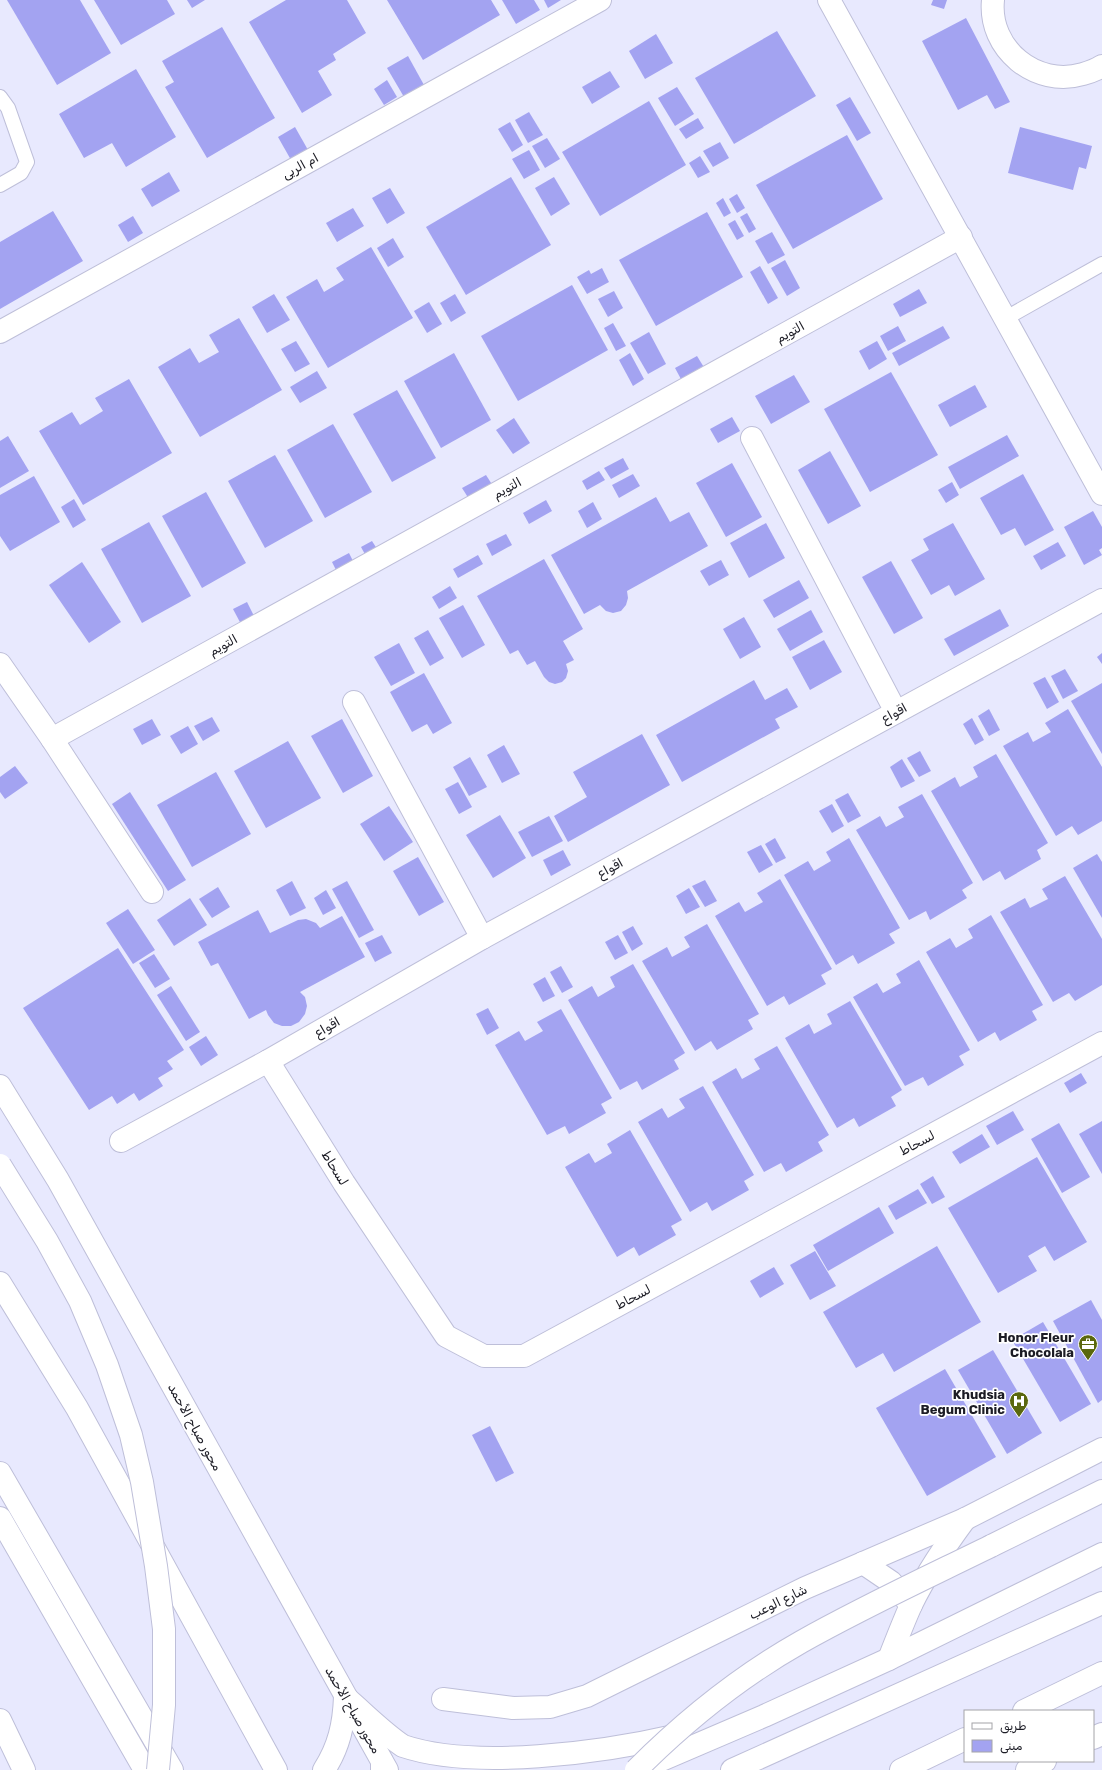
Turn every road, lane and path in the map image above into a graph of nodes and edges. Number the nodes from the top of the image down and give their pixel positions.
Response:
1 (600, 0) edge
2 (829, 0) edge
3 (994, 0) edge
4 (1102, 66) edge
5 (0, 96) edge
6 (0, 185) edge
7 (961, 237) junction
8 (1102, 264) edge
9 (1006, 318) junction
10 (0, 332) edge
11 (752, 438) dead end
12 (1102, 494) edge
13 (1102, 600) edge
14 (0, 664) edge
15 (354, 702) dead end
16 (896, 712) junction
17 (52, 739) junction
18 (152, 892) dead end
19 (482, 938) junction
20 (1102, 1043) edge
21 (268, 1061) junction
22 (0, 1086) edge
23 (121, 1141) dead end
24 (0, 1165) edge
25 (0, 1283) edge
26 (1102, 1448) edge
27 (0, 1473) edge
28 (1102, 1490) edge
29 (0, 1518) edge
30 (965, 1519) junction
31 (1102, 1554) edge
32 (863, 1563) junction
33 (1102, 1603) edge
34 (911, 1605) junction
35 (889, 1659) junction
36 (1102, 1673) edge
37 (345, 1697) junction
38 (443, 1699) dead end
39 (1026, 1710) edge
40 (764, 1716) junction
41 (0, 1720) edge
42 (964, 1739) edge
43 (384, 1767) edge
44 (24, 1770) edge
45 (144, 1770) edge
46 (158, 1770) edge
47 (172, 1770) edge
48 (276, 1770) edge
49 (324, 1770) edge
50 (637, 1770) edge
51 (732, 1770) edge
52 (901, 1770) edge

1 - 10 main road, ام الربى
2 - 7 main road
3 - 4 main road
5 - 6 lane
7 - 9 main road
7 - 17 main road, التويم
8 - 9 lane
9 - 12 main road
11 - 16 main road
13 - 16 main road, اقواع
14 - 17 main road
15 - 19 main road
16 - 19 main road, اقواع
17 - 18 main road
19 - 21 main road, اقواع
20 - 21 main road, لسحاط
21 - 23 main road, اقواع
22 - 37 main road, محور صباح الأحمد
24 - 46 main road, bridge
25 - 48 main road, bridge
26 - 30 main road, شارع الوعب
27 - 47 main road, bridge
28 - 50 main road, bridge
29 - 45 main road
30 - 32 main road, شارع الوعب
30 - 34 main road
31 - 35 main road
32 - 34 main road
32 - 38 main road, شارع الوعب
33 - 51 main road
34 - 35 main road
35 - 40 main road
36 - 39 main road
37 - 40 main road
37 - 43 main road, محور صباح الأحمد
37 - 49 main road
40 - 50 main road
41 - 44 main road
42 - 52 main road

